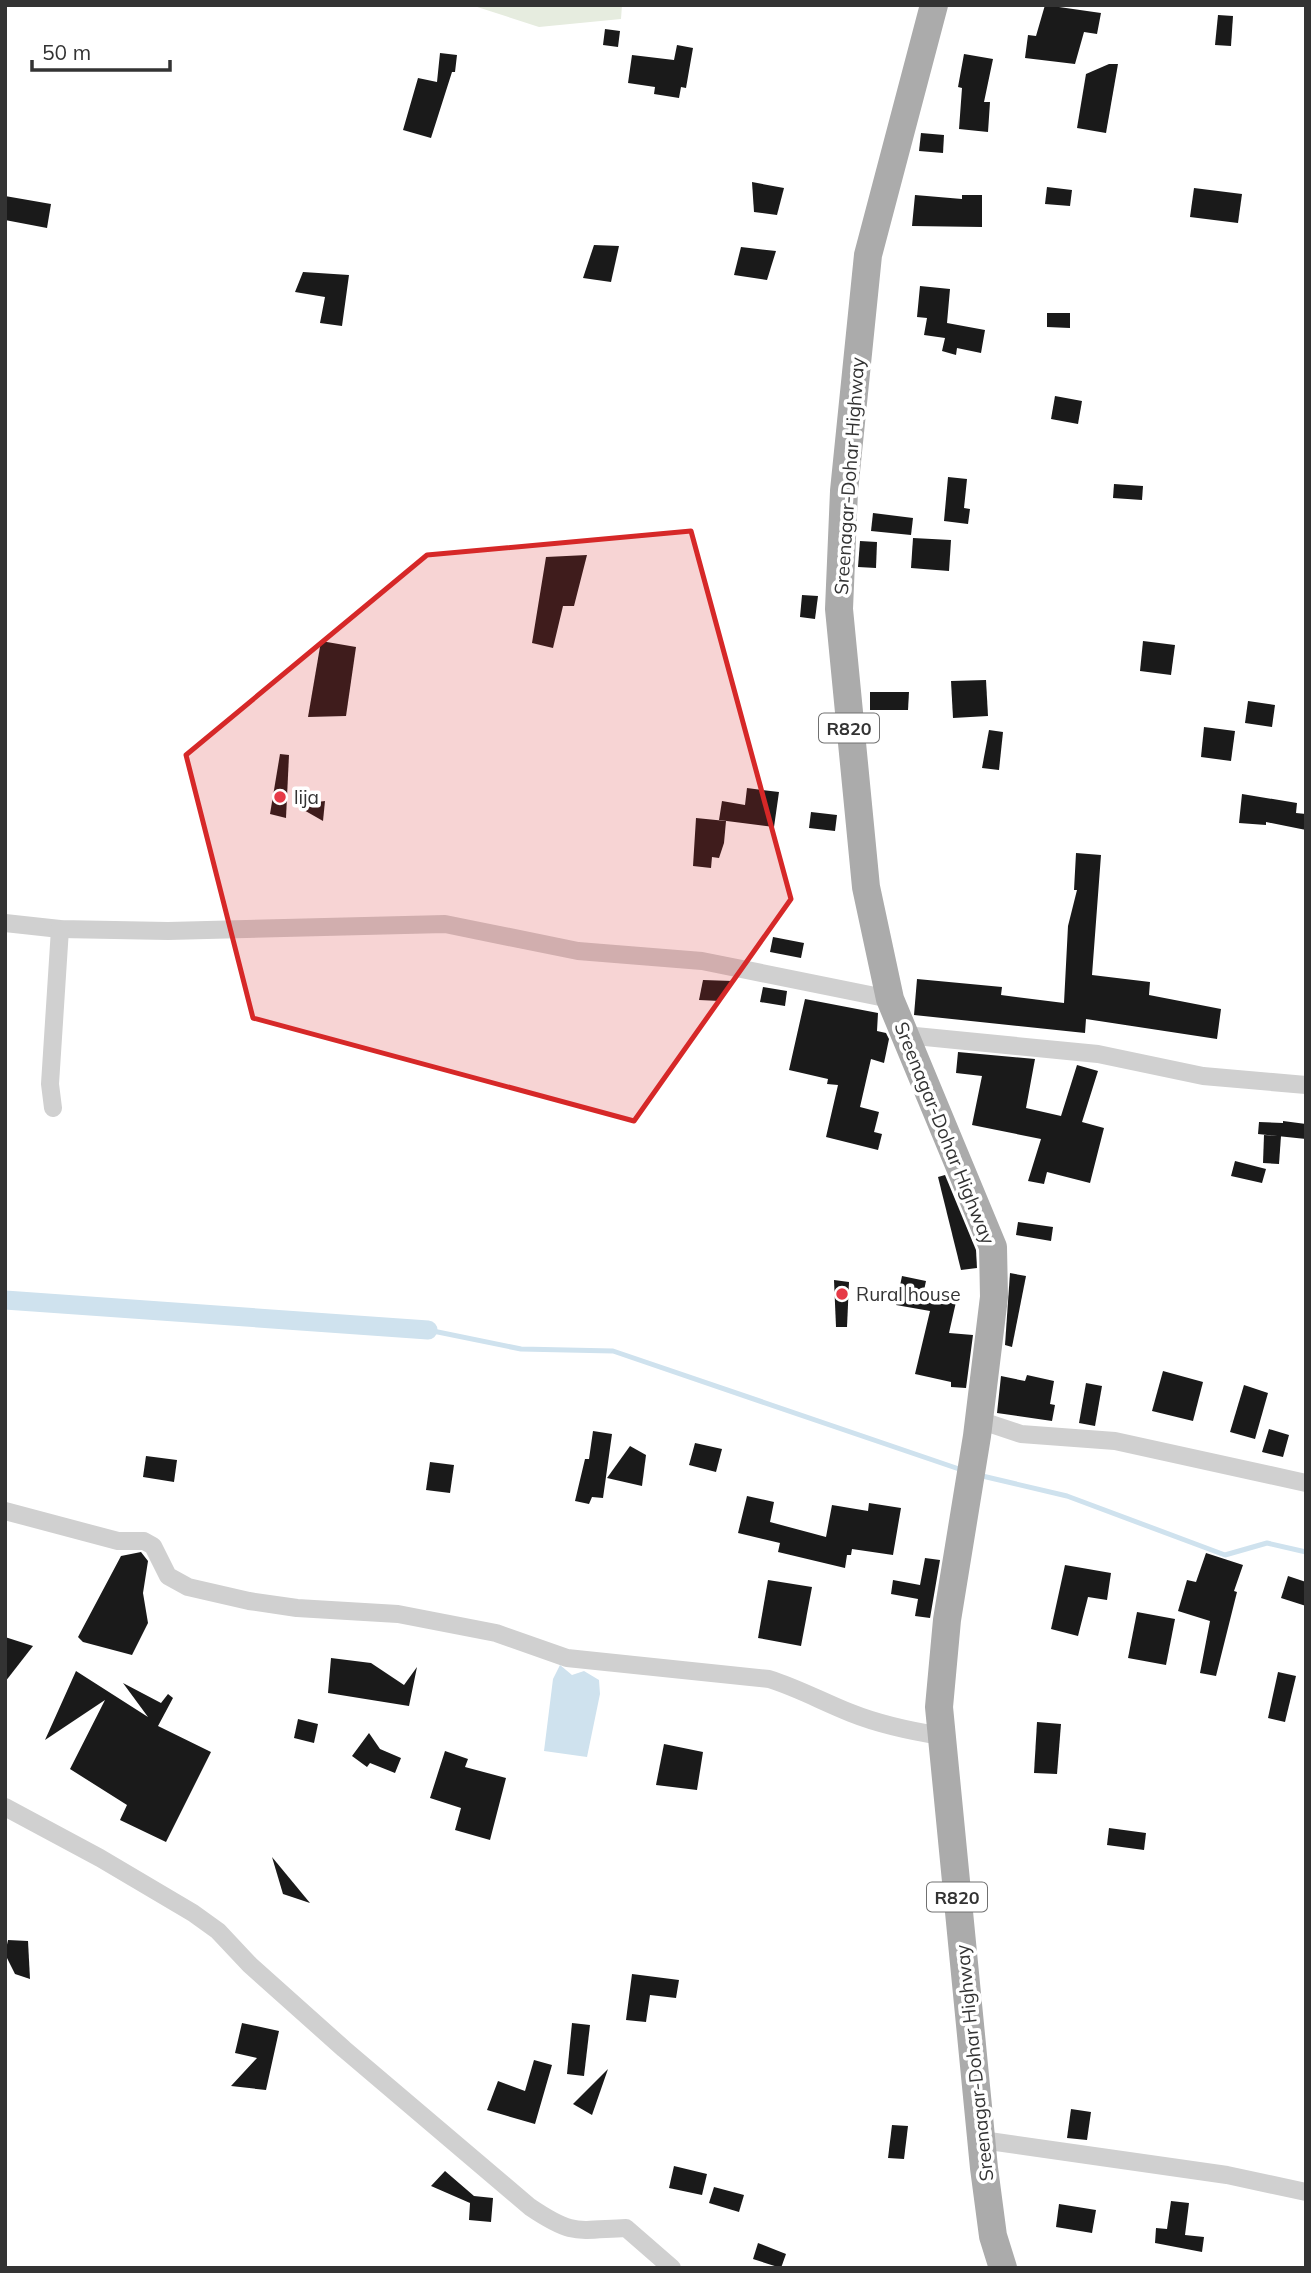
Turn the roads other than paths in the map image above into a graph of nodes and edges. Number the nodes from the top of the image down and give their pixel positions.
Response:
1 (934, 5) edge
2 (5, 923) edge
3 (60, 929) junction
4 (890, 999) junction
5 (905, 1035) junction
6 (1306, 1085) edge
7 (53, 1108) dead end
8 (978, 1428) junction
9 (1306, 1483) edge
10 (5, 1511) edge
11 (942, 1736) junction
12 (5, 1807) edge
13 (982, 2140) junction
14 (1306, 2192) edge
15 (672, 2268) edge
16 (1003, 2268) edge

1 - 4 main road, Sreenagar-Dohar Highway / R820
2 - 3 street
3 - 4 street
3 - 7 street
4 - 5 main road, Sreenagar-Dohar Highway / R820
5 - 6 street
5 - 8 main road, Sreenagar-Dohar Highway / R820
8 - 9 street
8 - 11 main road, Sreenagar-Dohar Highway / R820
10 - 11 street
11 - 13 main road, Sreenagar-Dohar Highway / R820
12 - 15 street
13 - 14 street
13 - 16 main road, Sreenagar-Dohar Highway / R820

